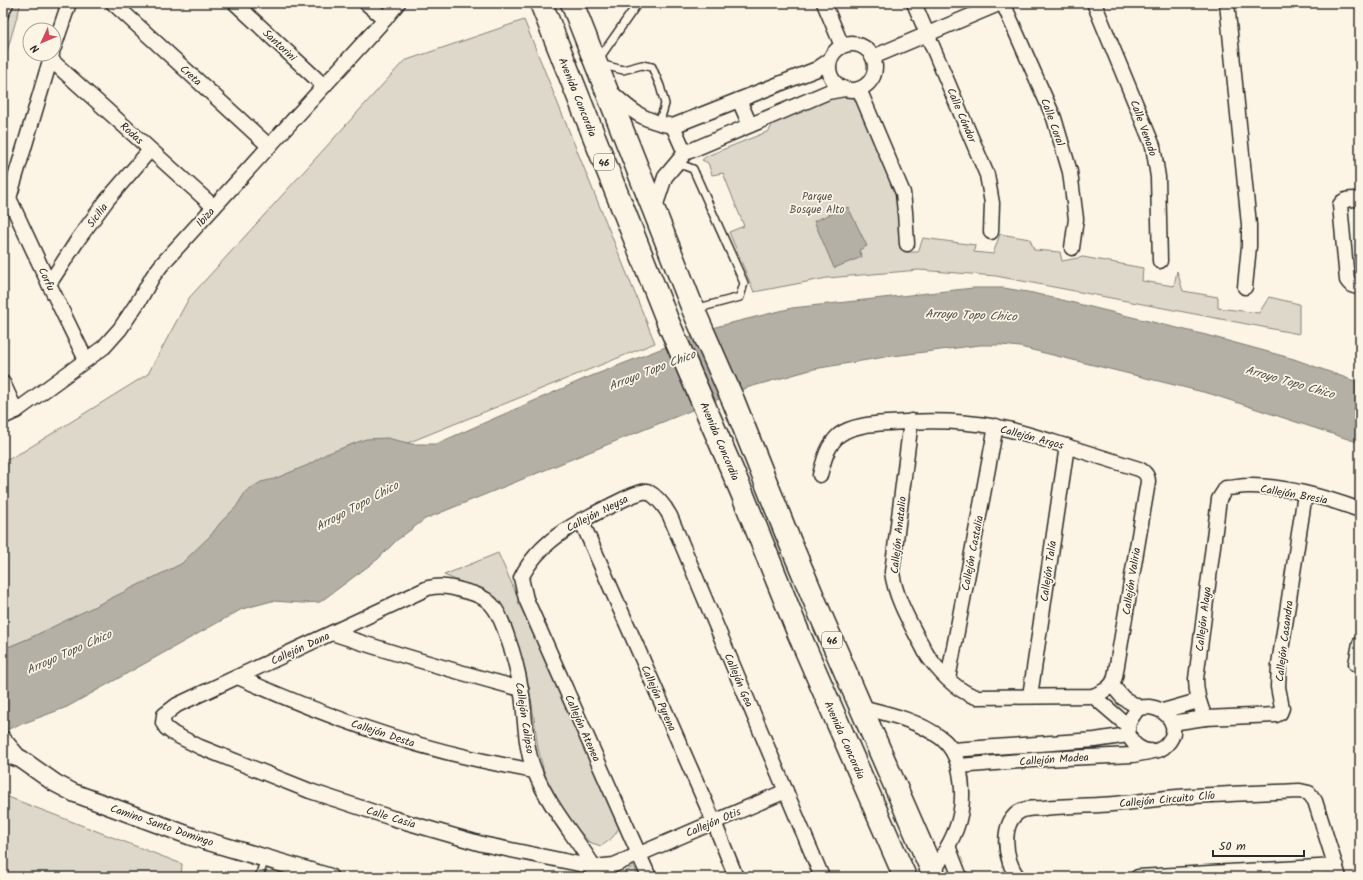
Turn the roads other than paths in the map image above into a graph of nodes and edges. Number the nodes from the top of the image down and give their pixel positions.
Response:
1 (10, 3) edge
2 (68, 3) edge
3 (113, 3) edge
4 (235, 3) edge
5 (366, 3) edge
6 (398, 3) edge
7 (541, 3) edge
8 (572, 3) edge
9 (638, 3) edge
10 (824, 3) edge
11 (914, 3) edge
12 (1002, 3) edge
13 (1094, 3) edge
14 (1228, 3) edge
15 (3, 18) edge
16 (385, 19) junction
17 (62, 22) edge
18 (927, 34) junction
19 (842, 46) junction
20 (873, 57) junction
21 (830, 60) junction
22 (49, 62) edge
23 (61, 62) edge
24 (596, 63) junction
25 (324, 86) junction
26 (605, 87) junction
27 (852, 89) junction
28 (739, 100) junction
29 (658, 124) junction
30 (750, 125) junction
31 (673, 126) junction
32 (269, 146) junction
33 (150, 150) junction
34 (685, 152) junction
35 (674, 165) junction
36 (1360, 199) edge
37 (6, 203) edge
38 (214, 207) junction
39 (654, 210) junction
40 (991, 232) dead end
41 (907, 244) dead end
42 (1072, 248) dead end
43 (1160, 261) dead end
44 (48, 284) junction
45 (1245, 287) dead end
46 (1360, 287) edge
47 (693, 309) junction
48 (86, 360) junction
49 (3, 383) edge
50 (16, 411) junction
51 (3, 417) edge
52 (912, 421) junction
53 (996, 426) junction
54 (1066, 446) junction
55 (820, 475) dead end
56 (1147, 475) joint
57 (1226, 488) joint
58 (647, 491) joint
59 (1305, 494) junction
60 (1360, 510) edge
61 (580, 520) junction
62 (521, 578) joint
63 (439, 585) joint
64 (332, 633) junction
65 (1360, 643) edge
66 (1356, 664) dead end
67 (238, 677) junction
68 (948, 679) junction
69 (1112, 686) junction
70 (521, 689) junction
71 (1030, 696) junction
72 (1093, 696) junction
73 (1198, 701) junction
74 (861, 707) junction
75 (1140, 708) junction
76 (1164, 711) junction
77 (164, 715) joint
78 (1205, 718) junction
79 (1172, 723) junction
80 (1128, 730) junction
81 (3, 738) edge
82 (1044, 744) junction
83 (952, 750) junction
84 (1149, 752) junction
85 (3, 753) edge
86 (21, 759) junction
87 (1044, 759) junction
88 (959, 766) junction
89 (534, 771) junction
90 (786, 791) junction
91 (714, 822) junction
92 (948, 846) junction
93 (639, 854) junction
94 (265, 858) junction
95 (613, 871) edge
96 (1337, 871) edge
97 (594, 872) edge
98 (934, 875) edge
99 (259, 877) edge
100 (329, 877) edge
101 (649, 877) edge
102 (736, 877) edge
103 (822, 877) edge
104 (905, 877) edge
105 (960, 877) edge
106 (1018, 877) edge
107 (1138, 877) edge

1 - 15 lane
2 - 17 street
3 - 32 street, Creta
4 - 25 street, Santorini
5 - 16 street
6 - 16 street, Ibiza
7 - 104 main road, Avenida Concordia / 46
8 - 24 main road, 46
9 - 24 lane
10 - 19 street
11 - 18 street, Calle Cóndor
12 - 18 street
12 - 42 street, Calle Coral
13 - 43 street, Calle Venado
14 - 45 street
16 - 25 street, Ibiza
18 - 20 street
18 - 40 street, Calle Cóndor
19 - 20 street
19 - 21 street
20 - 27 street
21 - 27 street
21 - 28 street
22 - 37 street
23 - 33 street, Rodas
24 - 26 main road, 46
24 - 29 lane
25 - 32 street, Ibiza
26 - 29 street
26 - 39 main road, 46
27 - 30 street
27 - 41 street
28 - 30 street
28 - 31 street
29 - 31 street
30 - 34 street
31 - 34 street
32 - 38 street, Ibiza
33 - 38 street, Rodas
33 - 44 street, Sicilia
34 - 35 street
35 - 39 street
35 - 47 lane
36 - 46 street
37 - 44 street, Corfu
38 - 48 street, Ibiza
39 - 47 main road, 46
44 - 48 street, Corfu
47 - 74 main road, 46
48 - 50 street, Ibiza
49 - 50 street
50 - 51 street, Ibiza
52 - 53 street, Callejón Argos
52 - 55 street, Callejón Argos
52 - 68 street, Callejón Anatalio
53 - 54 street, Callejón Argos
53 - 68 street, Callejón Castalia
54 - 56 street, Callejón Argos
54 - 71 street, Callejón Talía
56 - 69 street, Callejón Valiria
57 - 59 street, Callejón Bresia
57 - 73 street, Callejón Alaya
58 - 61 street, Callejón Neysa
58 - 90 street, Callejón Gea
59 - 60 street, Callejón Bresia
59 - 78 street, Callejón Casandra
61 - 62 street, Callejón Neysa
61 - 91 street, Callejón Pyrena
62 - 93 street, Callejón Atenea
63 - 64 street, Callejón Dana
63 - 70 street, Callejón Calipso
64 - 67 street, Callejón Dana
64 - 70 street
65 - 66 street
67 - 77 street, Callejón Dana
67 - 89 street, Callejón Desta
68 - 71 street, Callejón Anatalio
69 - 72 street, Callejón Anatalio
69 - 75 street
70 - 89 street, Callejón Calipso
71 - 72 street, Callejón Anatalio
72 - 80 street
73 - 76 street
73 - 78 street, Callejón Alaya
74 - 83 street
74 - 98 main road, 46
75 - 76 street
75 - 80 street
76 - 79 street
77 - 97 street, Calle Casia
78 - 79 street
79 - 84 street
80 - 82 street, Callejón Madea
80 - 84 street
81 - 86 street
82 - 83 street, Callejón Madea
82 - 87 street
83 - 88 street
84 - 87 street, Callejón Madea
85 - 86 street, Camino Santo Domingo
86 - 94 street, Camino Santo Domingo
87 - 88 street, Callejón Madea
88 - 92 street
89 - 97 street, Callejón Calipso
90 - 91 street, Callejón Otis
90 - 103 street, Callejón Gea
91 - 93 street, Callejón Otis
91 - 102 street, Callejón Pyrena
92 - 98 street
92 - 105 street
93 - 95 street, Calle Casia
93 - 101 street, Callejón Atenea
94 - 99 lane
94 - 100 street, Camino Santo Domingo
95 - 97 street, Calle Casia
96 - 106 street, Callejón Circuito Clío
96 - 107 street, Callejón Circuito Clío

